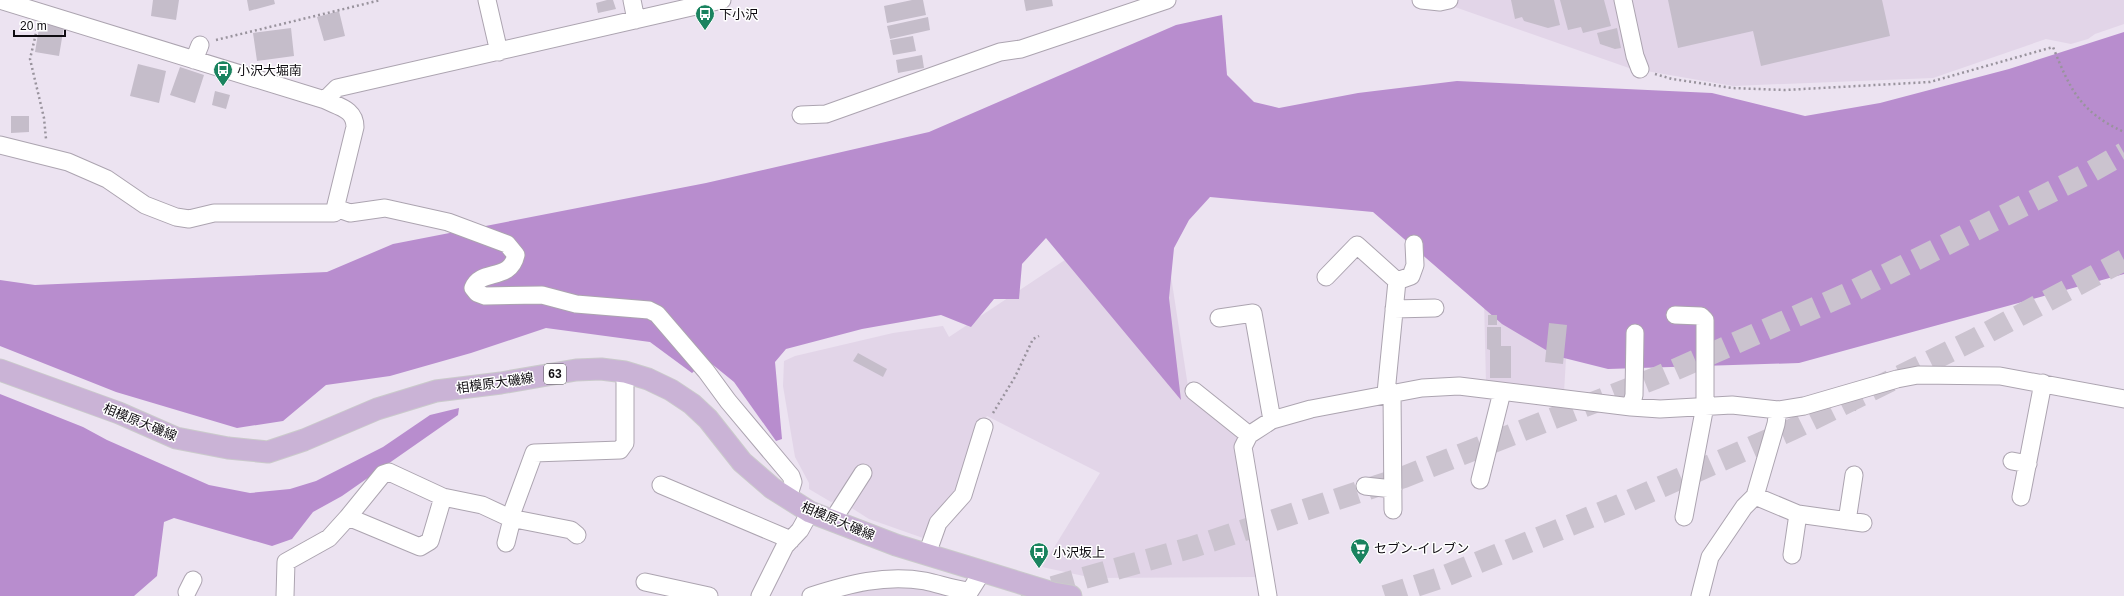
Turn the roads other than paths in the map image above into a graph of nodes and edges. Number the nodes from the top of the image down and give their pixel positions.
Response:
1 (0, 0) edge
2 (487, 0) edge
3 (632, 0) edge
4 (722, 0) edge
5 (1168, 0) edge
6 (1421, 0) edge
7 (1449, 0) edge
8 (1622, 0) edge
9 (636, 20) junction
10 (498, 52) junction
11 (1640, 69) road end
12 (325, 100) junction
13 (801, 115) dead end
14 (0, 145) edge
15 (336, 208) junction
16 (1414, 244) dead end
17 (1326, 277) dead end
18 (1397, 281) junction
19 (1435, 308) dead end
20 (1394, 309) junction
21 (1675, 315) dead end
22 (1219, 318) dead end
23 (1635, 333) dead end
24 (0, 370) edge
25 (625, 372) junction
26 (2043, 383) junction
27 (1194, 391) dead end
28 (1502, 392) junction
29 (1389, 393) junction
30 (2124, 399) edge
31 (1705, 406) junction
32 (1631, 407) junction
33 (1778, 410) junction
34 (1272, 420) junction
35 (984, 427) road end
36 (1248, 435) junction
37 (863, 473) dead end
38 (1854, 475) dead end
39 (1480, 480) dead end
40 (661, 484) dead end
41 (1365, 486) dead end
42 (1393, 488) junction
43 (1755, 496) junction
44 (2021, 497) dead end
45 (442, 498) junction
46 (788, 498) junction
47 (1393, 510) dead end
48 (810, 512) junction
49 (1798, 514) junction
50 (348, 517) junction
51 (1684, 517) dead end
52 (510, 518) junction
53 (835, 522) junction
54 (577, 535) dead end
55 (791, 540) junction
56 (506, 543) dead end
57 (926, 554) junction
58 (1792, 555) dead end
59 (982, 572) junction
60 (645, 582) dead end
61 (285, 596) edge
62 (709, 596) edge
63 (760, 596) edge
64 (811, 596) edge
65 (1071, 596) edge
66 (1268, 596) edge
67 (1700, 596) edge

1 - 12 street
2 - 10 street
3 - 9 street
4 - 9 street
5 - 13 street
6 - 7 street
8 - 11 street
9 - 10 street
10 - 12 street
12 - 15 street
14 - 15 street
15 - 46 street
16 - 18 street
17 - 18 street
18 - 20 street
19 - 20 street
20 - 29 street
21 - 31 street
22 - 34 street
23 - 32 street
24 - 25 main road, 相模原大磯線 / 63
25 - 46 main road, 相模原大磯線 / 63
25 - 52 street
26 - 30 street
26 - 33 street
26 - 44 street
27 - 36 street
28 - 29 street
28 - 32 street
28 - 39 street
29 - 34 street
29 - 42 street
31 - 32 street
31 - 33 street
31 - 51 street
33 - 43 street
34 - 36 street
35 - 57 street
36 - 66 street
37 - 53 street
38 - 49 street
40 - 55 street
41 - 42 street
42 - 47 street
43 - 49 street
43 - 67 street
45 - 50 street
45 - 50 street
45 - 52 street
46 - 48 main road, 相模原大磯線 / 63
48 - 53 main road, 相模原大磯線 / 63
48 - 55 street
49 - 58 street
50 - 61 street
52 - 54 street
52 - 56 street
53 - 57 main road, 相模原大磯線 / 63
55 - 63 street
57 - 59 main road, 相模原大磯線 / 63
59 - 64 street
59 - 65 main road, 相模原大磯線 / 63
60 - 62 street

